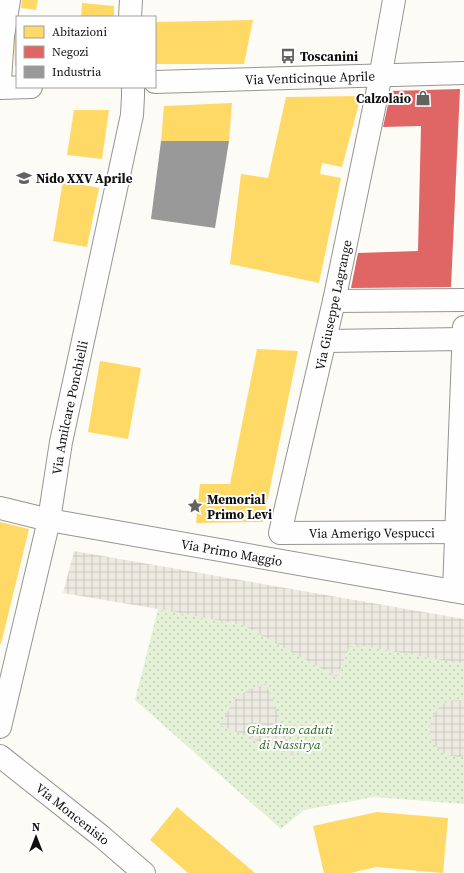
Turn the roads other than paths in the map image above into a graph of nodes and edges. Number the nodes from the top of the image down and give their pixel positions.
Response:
1 (9, 0) edge
2 (131, 0) edge
3 (394, 0) edge
4 (130, 16) edge
5 (464, 73) edge
6 (380, 76) junction
7 (0, 80) edge
8 (156, 82) edge
9 (16, 87) edge
10 (0, 88) edge
11 (132, 88) edge
12 (464, 300) edge
13 (334, 301) junction
14 (464, 333) edge
15 (326, 341) junction
16 (0, 508) edge
17 (49, 520) junction
18 (460, 532) edge
19 (280, 534) joint
20 (459, 592) edge
21 (0, 726) edge
22 (0, 756) edge
23 (144, 873) edge

1 - 7 street
2 - 4 street
3 - 6 street, Via Giuseppe Lagrange
5 - 6 street, Via Venticinque Aprile
6 - 8 street, Via Venticinque Aprile
6 - 13 street, Via Giuseppe Lagrange
9 - 10 street
11 - 17 street, Via Amilcare Ponchielli
12 - 13 street
13 - 15 street, Via Giuseppe Lagrange
14 - 15 street
14 - 18 street
15 - 19 street, Via Giuseppe Lagrange
16 - 17 street, Via Primo Maggio
17 - 20 street, Via Primo Maggio
17 - 21 street, Via Amilcare Ponchielli
18 - 19 street, Via Amerigo Vespucci
18 - 20 street
22 - 23 street, Via Moncenisio

